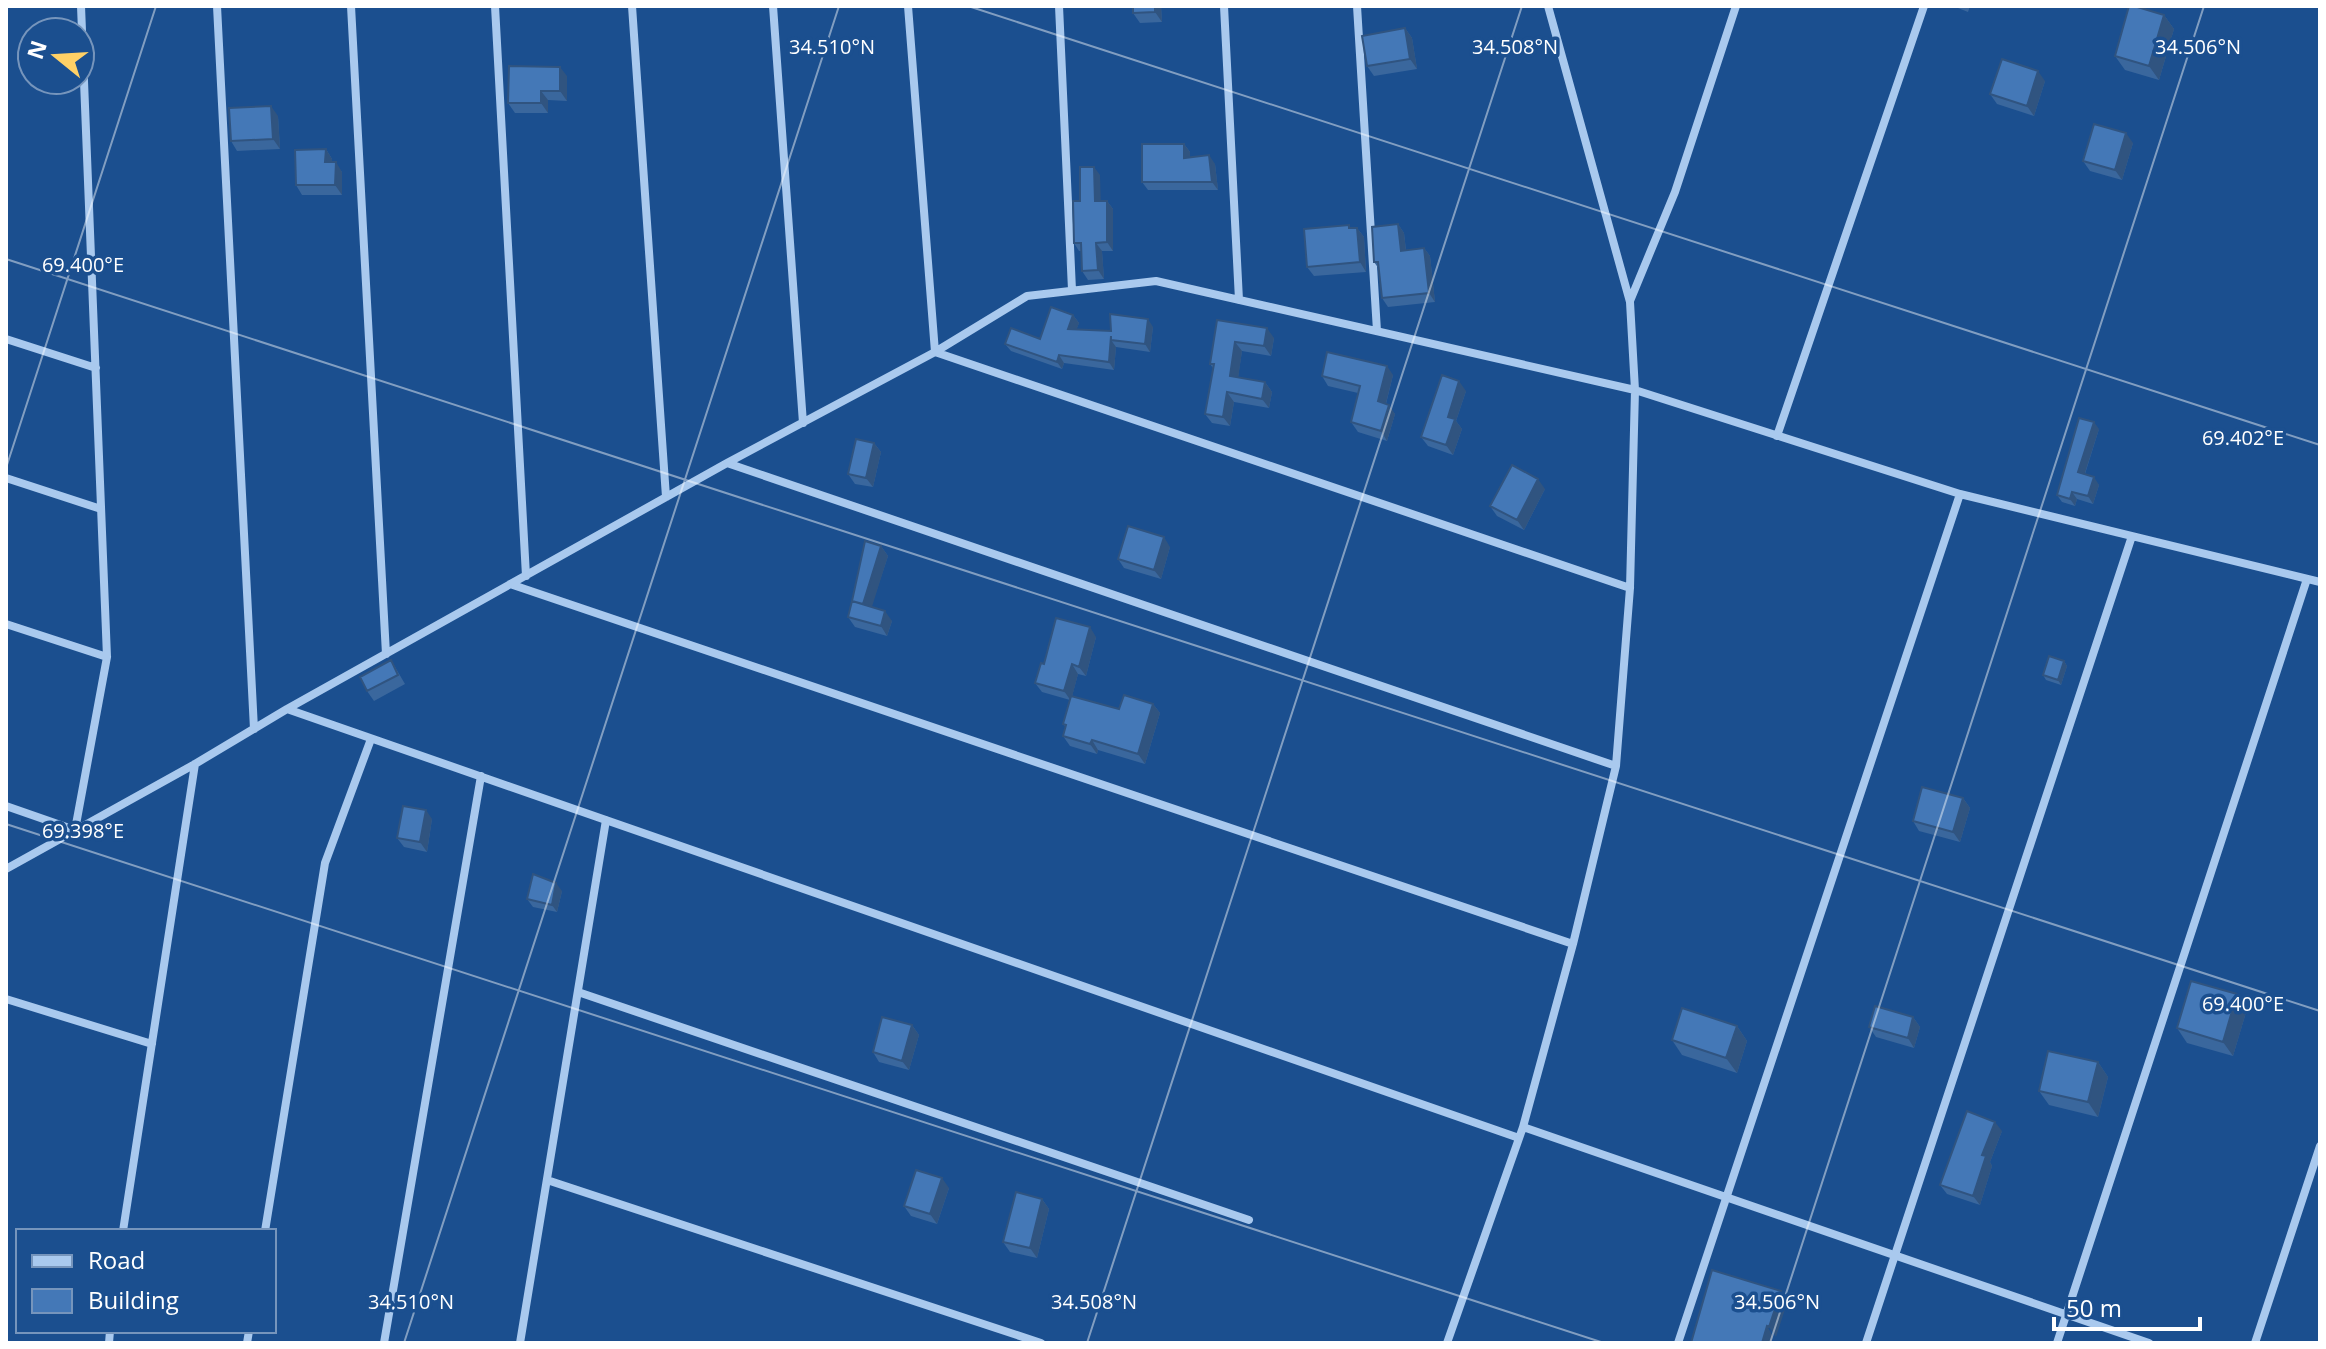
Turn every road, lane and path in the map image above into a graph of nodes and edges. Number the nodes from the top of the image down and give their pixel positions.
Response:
1 (81, 6) edge
2 (217, 6) edge
3 (351, 6) edge
4 (495, 6) edge
5 (632, 6) edge
6 (773, 6) edge
7 (908, 6) edge
8 (1059, 6) edge
9 (1224, 6) edge
10 (1357, 6) edge
11 (1548, 6) edge
12 (1736, 6) edge
13 (1924, 6) edge
14 (1072, 290) junction
15 (1239, 300) junction
16 (1630, 302) junction
17 (1377, 331) junction
18 (6, 339) edge
19 (935, 352) junction
20 (96, 368) junction
21 (1635, 390) junction
22 (803, 423) junction
23 (1777, 436) junction
24 (727, 463) junction
25 (6, 478) edge
26 (1960, 494) junction
27 (666, 497) junction
28 (101, 509) junction
29 (2132, 536) junction
30 (526, 576) junction
31 (2307, 579) junction
32 (2320, 582) edge
33 (510, 584) junction
34 (1630, 588) junction
35 (6, 624) edge
36 (386, 654) junction
37 (107, 657) junction
38 (287, 709) junction
39 (254, 729) junction
40 (371, 739) junction
41 (195, 764) junction
42 (1616, 766) junction
43 (481, 776) junction
44 (6, 806) edge
45 (606, 820) junction
46 (75, 830) junction
47 (6, 869) edge
48 (1573, 944) junction
49 (578, 992) junction
50 (6, 999) edge
51 (152, 1044) junction
52 (1523, 1127) junction
53 (1519, 1138) junction
54 (2320, 1146) edge
55 (547, 1180) junction
56 (1726, 1197) junction
57 (1249, 1220) dead end
58 (123, 1229) edge
59 (265, 1229) edge
60 (1895, 1255) junction
61 (2066, 1314) junction
62 (384, 1343) edge
63 (520, 1343) edge
64 (1041, 1343) edge
65 (1447, 1343) edge
66 (1678, 1343) edge
67 (1866, 1343) edge
68 (2057, 1343) edge
69 (2149, 1343) edge
70 (2255, 1343) edge

1 - 20 street
2 - 39 street
3 - 36 street
4 - 30 street
5 - 27 street
6 - 22 street
7 - 19 street
8 - 14 street
9 - 15 street
10 - 17 street
11 - 16 street
12 - 16 street
13 - 23 street
14 - 15 street
14 - 19 street
15 - 17 street
16 - 21 street
17 - 21 street
18 - 20 street
19 - 22 street
19 - 34 street
20 - 28 street
21 - 23 street
21 - 34 street
22 - 24 street
23 - 26 street
24 - 27 street
24 - 42 street
25 - 28 street
26 - 29 street
26 - 56 street
27 - 30 street
28 - 37 street
29 - 31 street
29 - 60 street
30 - 33 street
31 - 32 street
31 - 61 street
33 - 36 street
33 - 48 street
34 - 42 street
35 - 37 street
36 - 38 street
37 - 46 street
38 - 39 street
38 - 40 street
39 - 41 street
40 - 43 street
40 - 59 street
41 - 46 street
41 - 51 street
42 - 48 street
43 - 45 street
43 - 62 street
44 - 46 street
45 - 49 street
45 - 53 street
46 - 47 street
48 - 52 street
49 - 55 street
49 - 57 street
50 - 51 street
51 - 58 street
52 - 53 street
52 - 56 street
53 - 65 street
54 - 70 street
55 - 63 street
55 - 64 street
56 - 60 street
56 - 66 street
60 - 61 street
60 - 67 street
61 - 68 street
61 - 69 street

